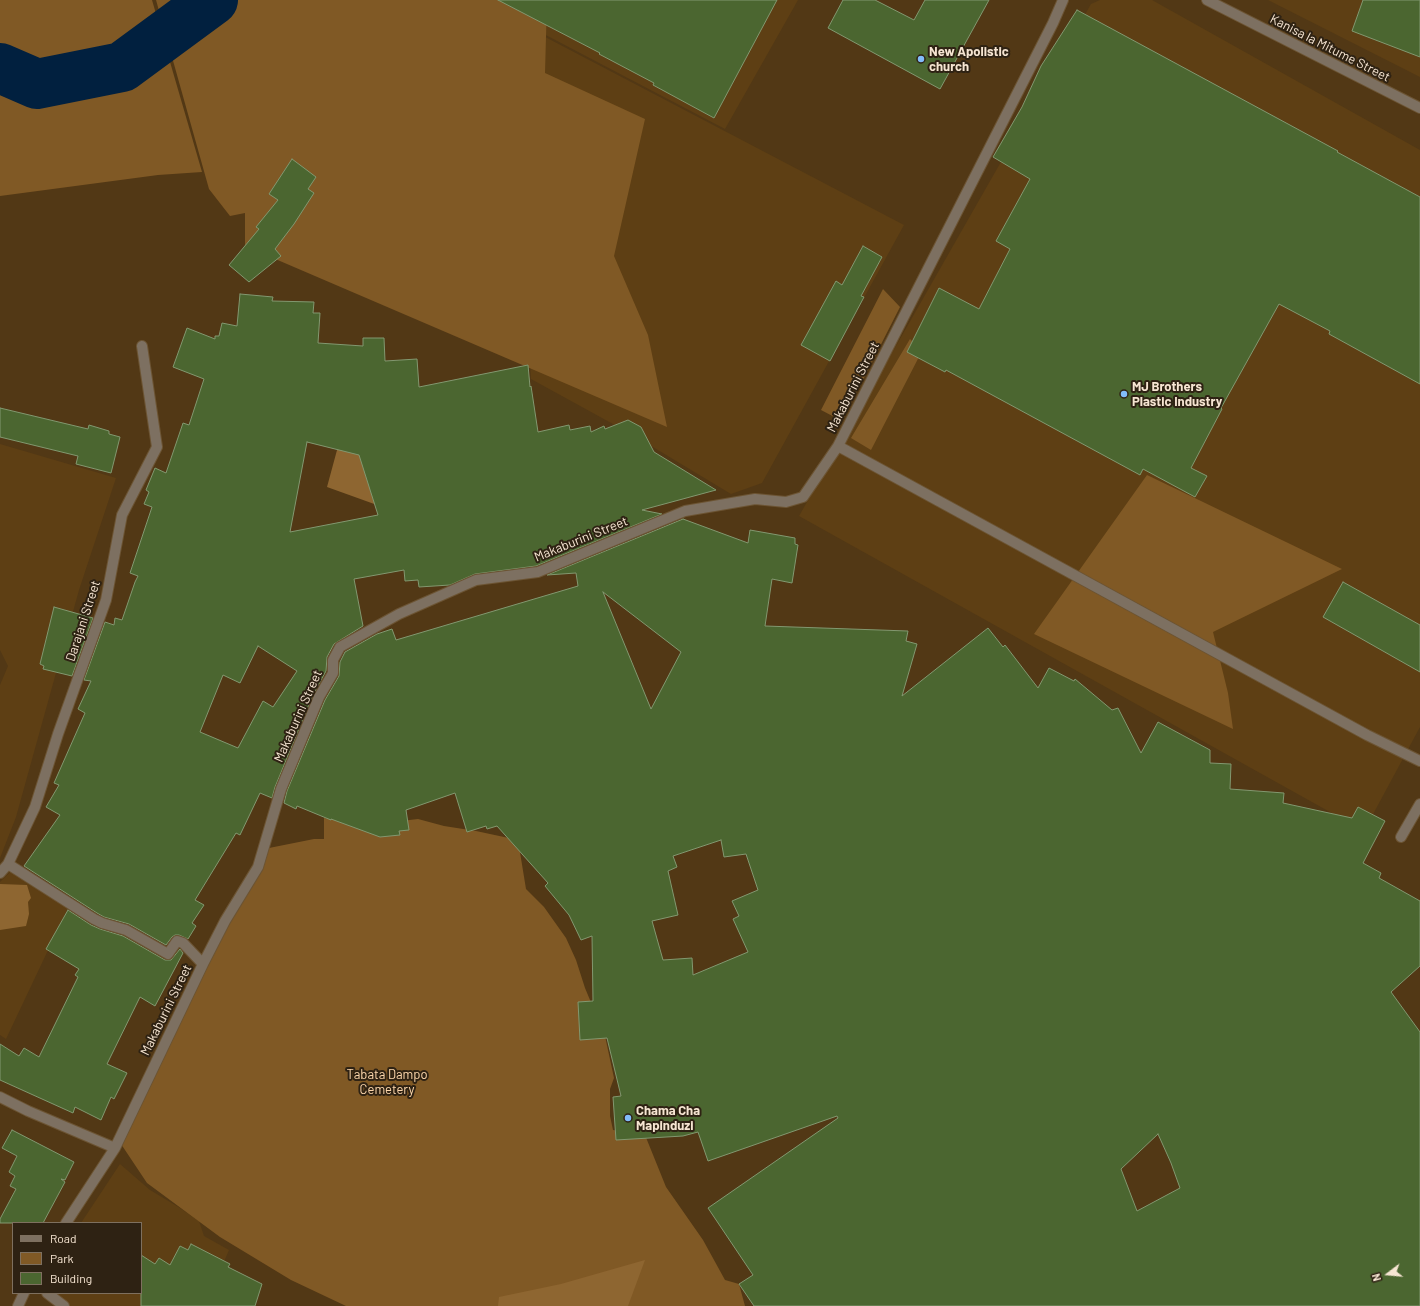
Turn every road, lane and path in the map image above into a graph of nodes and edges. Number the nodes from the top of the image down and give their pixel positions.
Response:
1 (1063, 0) edge
2 (1207, 0) edge
3 (1420, 108) edge
4 (142, 346) dead end
5 (838, 446) junction
6 (1420, 761) edge
7 (1420, 804) edge
8 (1401, 837) dead end
9 (8, 864) junction
10 (0, 872) edge
11 (203, 964) junction
12 (0, 1097) edge
13 (115, 1148) junction
14 (67, 1222) edge
15 (24, 1294) edge
16 (48, 1294) edge
17 (18, 1306) edge
18 (64, 1306) edge

1 - 5 street, Makaburini Street
2 - 3 street, Kanisa la Mitume Street
4 - 9 street, Darajani Street
5 - 6 street
5 - 11 street, Makaburini Street
7 - 8 street
9 - 10 street, Darajani Street
9 - 11 street
11 - 13 street, Makaburini Street
12 - 13 street
13 - 14 street, Makaburini Street
15 - 17 street
16 - 18 street

